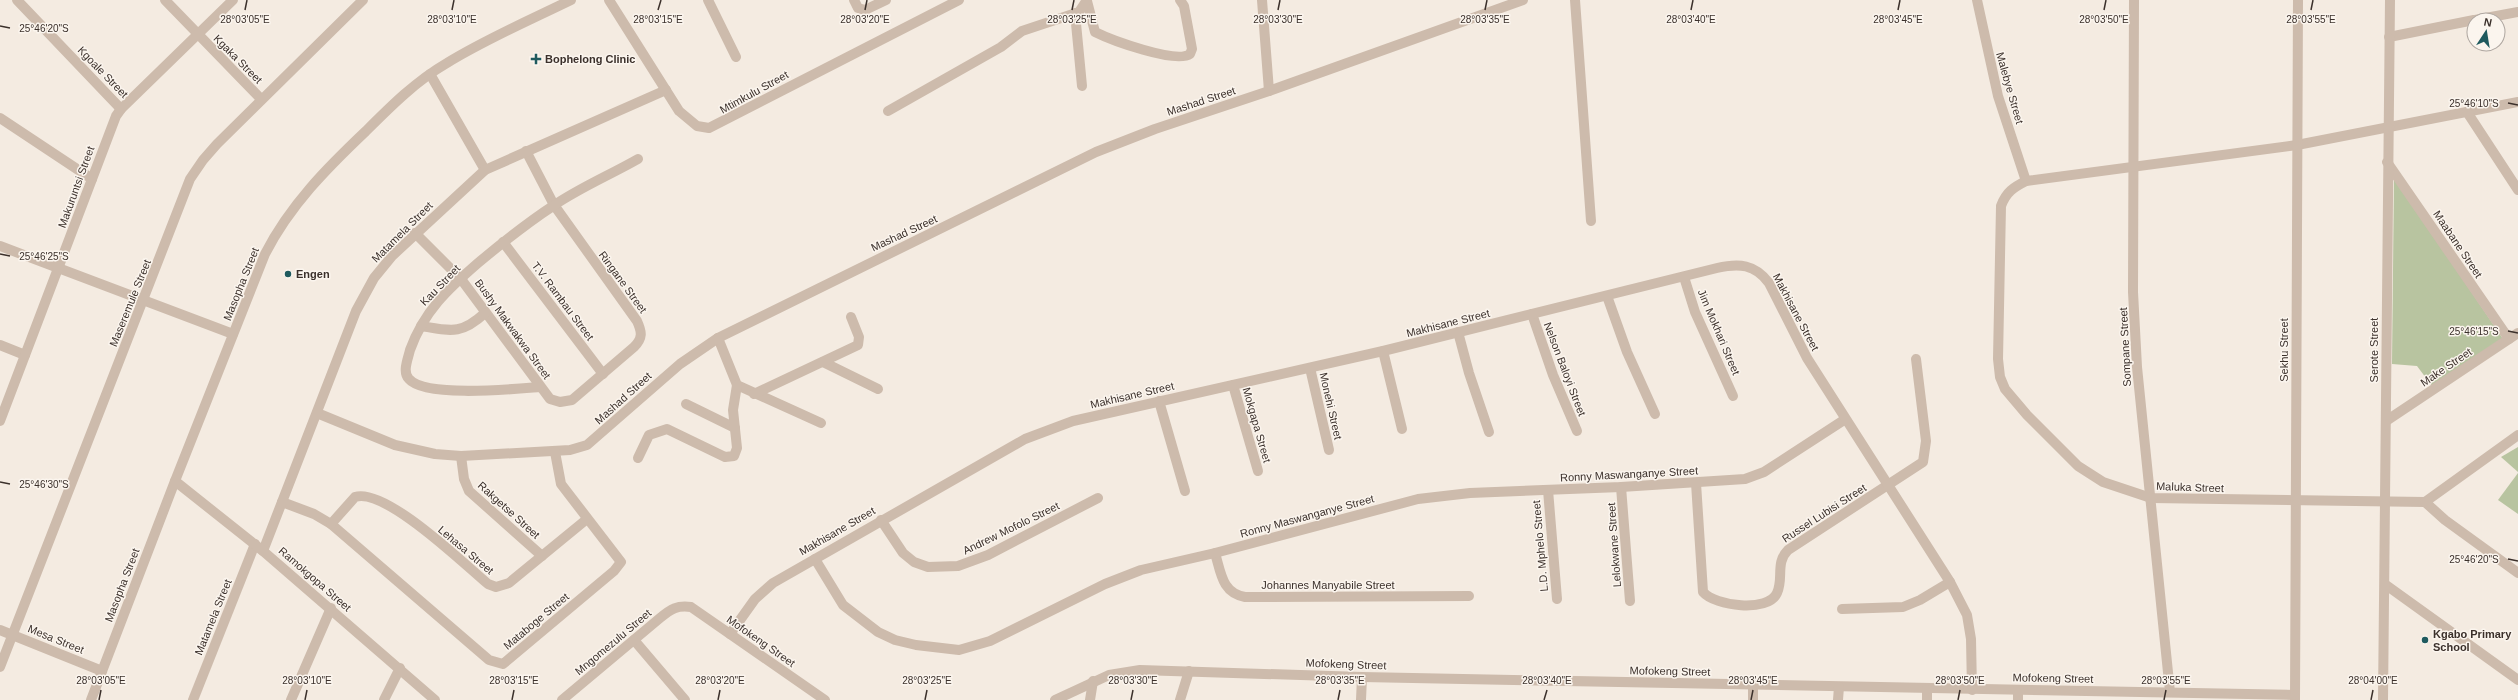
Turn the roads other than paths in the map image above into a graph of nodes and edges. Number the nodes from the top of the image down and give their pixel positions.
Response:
1 (17, 0) edge
2 (165, 0) edge
3 (233, 0) edge
4 (363, 0) edge
5 (571, 0) edge
6 (610, 0) edge
7 (708, 0) edge
8 (854, 0) edge
9 (886, 0) edge
10 (959, 0) edge
11 (1087, 0) edge
12 (1180, 0) edge
13 (1262, 0) edge
14 (1523, 0) edge
15 (1575, 0) edge
16 (1977, 0) edge
17 (2134, 0) edge
18 (2298, 0) edge
19 (2390, 0) edge
20 (2518, 12) edge
21 (1075, 13) junction
22 (2506, 14) edge
23 (2466, 22) edge
24 (197, 34) junction
25 (2389, 37) junction
26 (736, 57) dead end
27 (430, 74) junction
28 (1082, 86) dead end
29 (666, 90) junction
30 (1269, 91) junction
31 (261, 99) junction
32 (2518, 102) edge
33 (121, 109) junction
34 (888, 111) dead end
35 (2467, 112) junction
36 (0, 118) edge
37 (2387, 128) junction
38 (2297, 145) junction
39 (526, 151) junction
40 (638, 159) dead end
41 (2387, 162) junction
42 (2133, 167) junction
43 (485, 170) junction
44 (92, 179) junction
45 (2026, 181) junction
46 (2518, 190) edge
47 (554, 205) junction
48 (1591, 221) dead end
49 (415, 233) junction
50 (504, 242) junction
51 (0, 246) edge
52 (59, 269) junction
53 (1684, 277) junction
54 (460, 279) junction
55 (1607, 296) junction
56 (145, 300) junction
57 (485, 313) junction
58 (1532, 314) junction
59 (851, 316) dead end
60 (420, 326) junction
61 (1458, 332) junction
62 (2518, 333) edge
63 (233, 334) junction
64 (718, 338) junction
65 (2509, 339) junction
66 (0, 345) edge
67 (1383, 351) junction
68 (25, 355) junction
69 (1916, 359) dead end
70 (823, 362) junction
71 (1310, 368) junction
72 (603, 374) junction
73 (737, 385) junction
74 (1233, 385) junction
75 (540, 387) junction
76 (878, 389) dead end
77 (754, 394) junction
78 (1733, 396) dead end
79 (1159, 401) junction
80 (560, 402) joint
81 (686, 404) dead end
82 (317, 413) junction
83 (1654, 414) dead end
84 (1844, 420) junction
85 (0, 421) edge
86 (2386, 422) junction
87 (821, 423) dead end
88 (735, 428) junction
89 (1402, 429) dead end
90 (1577, 431) dead end
91 (1489, 432) dead end
92 (2518, 435) edge
93 (1329, 450) dead end
94 (555, 452) junction
95 (461, 456) junction
96 (638, 458) dead end
97 (1258, 471) dead end
98 (175, 481) junction
99 (1696, 483) junction
100 (1888, 486) junction
101 (1621, 487) junction
102 (1548, 490) junction
103 (1185, 491) dead end
104 (1098, 498) dead end
105 (2151, 498) junction
106 (2297, 500) junction
107 (282, 502) junction
108 (2425, 502) junction
109 (2385, 503) junction
110 (587, 519) junction
111 (881, 520) junction
112 (331, 524) junction
113 (255, 544) junction
114 (263, 551) junction
115 (1215, 553) junction
116 (542, 556) junction
117 (815, 559) junction
118 (2518, 573) edge
119 (1950, 582) junction
120 (2386, 585) junction
121 (1469, 596) dead end
122 (1556, 599) dead end
123 (1630, 601) dead end
124 (681, 606) joint
125 (331, 608) junction
126 (1842, 609) dead end
127 (0, 630) edge
128 (730, 634) junction
129 (13, 635) junction
130 (634, 640) junction
131 (0, 667) edge
132 (400, 668) junction
133 (102, 671) junction
134 (1189, 671) junction
135 (1362, 677) junction
136 (2518, 680) edge
137 (1093, 681) junction
138 (1754, 685) junction
139 (1839, 686) junction
140 (1972, 690) junction
141 (2170, 692) junction
142 (1927, 695) edge
143 (2018, 695) edge
144 (2104, 695) edge
145 (812, 696) edge
146 (2192, 696) edge
147 (568, 698) edge
148 (2295, 698) edge
149 (91, 700) edge
150 (193, 700) edge
151 (291, 700) edge
152 (384, 700) edge
153 (434, 700) edge
154 (685, 700) edge
155 (824, 700) edge
156 (1055, 700) edge
157 (1090, 700) edge
158 (1180, 700) edge
159 (1361, 700) edge
160 (1753, 700) edge
161 (1838, 700) edge
162 (2384, 700) edge

1 - 33 street, Kgoale Street
2 - 24 street, Kgaka Street
3 - 24 street, Makuruntsi Street
4 - 31 street, Maseremule Street
5 - 27 street, Masopha Street
6 - 29 street, Mtimkulu Street
7 - 26 street
8 - 9 street
10 - 29 street, Mtimkulu Street
11 - 12 street
11 - 21 street
13 - 30 street
14 - 30 street, Mashad Street
15 - 48 street
16 - 45 street, Malebye Street
17 - 42 street, Sompane Street
18 - 38 street, Sekhu Street
19 - 25 street, Serote Street
20 - 22 street
21 - 28 street
21 - 34 street
23 - 25 street
24 - 31 street, Kgaka Street
24 - 33 street, Makuruntsi Street
25 - 37 street, Serote Street
27 - 43 street
27 - 63 street, Masopha Street
29 - 39 street, Matamela Street
30 - 64 street, Mashad Street
31 - 56 street, Maseremule Street
32 - 35 street
33 - 44 street, Makuruntsi Street
35 - 37 street
35 - 46 street
36 - 44 street
37 - 38 street
37 - 41 street, Serote Street
38 - 42 street
38 - 106 street, Sekhu Street
39 - 43 street, Matamela Street
39 - 47 street, Ringane Street
40 - 47 street, Kau Street
41 - 65 street, Maabane Street
41 - 86 street, Serote Street
42 - 45 street
42 - 105 street, Sompane Street
43 - 49 street, Matamela Street
44 - 52 street, Makuruntsi Street
45 - 105 street, Maluka Street
47 - 50 street, Kau Street
47 - 72 street, Ringane Street
49 - 54 street, Bushy Makwakwa Street
49 - 82 street, Matamela Street
50 - 54 street, Kau Street
50 - 72 street, T.V. Rambau Street
51 - 52 street
52 - 56 street
52 - 68 street, Makuruntsi Street
53 - 55 street, Makhisane Street
53 - 78 street, Jim Mokhari Street
53 - 84 street, Makhisane Street
54 - 57 street, Bushy Makwakwa Street
54 - 60 street, Kau Street
55 - 58 street, Makhisane Street
55 - 83 street
56 - 63 street
56 - 129 street, Maseremule Street
57 - 60 street
57 - 75 street, Bushy Makwakwa Street
58 - 61 street, Makhisane Street
58 - 90 street, Nelson Baloyi Street
59 - 70 street
60 - 75 street, Kau Street
61 - 67 street, Makhisane Street
61 - 91 street
62 - 65 street, Make Street
63 - 98 street, Masopha Street
64 - 73 street
64 - 94 street, Mashad Street
65 - 86 street, Make Street
66 - 68 street
67 - 71 street, Makhisane Street
67 - 89 street
68 - 85 street, Makuruntsi Street
69 - 100 street, Russel Lubisi Street
70 - 76 street
70 - 77 street
71 - 74 street, Makhisane Street
71 - 93 street, Monehi Street
72 - 80 street, Ringane Street
73 - 77 street
73 - 88 street
74 - 79 street, Makhisane Street
74 - 97 street, Mokgapa Street
75 - 80 street, Bushy Makwakwa Street
77 - 87 street
79 - 103 street
79 - 111 street, Makhisane Street
81 - 88 street
82 - 95 street, Mashad Street
82 - 107 street, Matamela Street
84 - 99 street, Ronny Maswanganye Street
84 - 100 street, Makhisane Street
86 - 109 street, Serote Street
88 - 96 street
92 - 108 street
94 - 95 street, Mashad Street
94 - 110 street, Mataboge Street
95 - 116 street, Rakgetse Street
98 - 113 street, Ramokgopa Street
98 - 133 street, Masopha Street
99 - 100 street, Russel Lubisi Street
99 - 101 street, Ronny Maswanganye Street
100 - 119 street, Makhisane Street
101 - 102 street, Ronny Maswanganye Street
101 - 123 street, Lelokwane Street
102 - 115 street, Ronny Maswanganye Street
102 - 122 street, L.D. Mphelo Street
104 - 111 street, Andrew Mofolo Street
105 - 106 street, Maluka Street
105 - 141 street, Sompane Street
106 - 109 street, Maluka Street
106 - 148 street, Sekhu Street
107 - 112 street, Mataboge Street
107 - 114 street, Matamela Street
108 - 109 street, Maluka Street
108 - 118 street
109 - 120 street, Serote Street
110 - 112 street, Mataboge Street
110 - 116 street, Lehasa Street
111 - 117 street, Makhisane Street
112 - 116 street, Lehasa Street
113 - 114 street, Ramokgopa Street
113 - 150 street, Matamela Street
114 - 125 street, Ramokgopa Street
115 - 117 street, Ronny Maswanganye Street
115 - 121 street, Johannes Manyabile Street
117 - 128 street, Makhisane Street
119 - 126 street
119 - 140 street, Makhisane Street
120 - 136 street
120 - 162 street, Serote Street
124 - 128 street, Mofokeng Street
124 - 130 street, Mngomezulu Street
125 - 132 street, Ramokgopa Street
125 - 151 street
127 - 129 street, Mesa Street
128 - 145 street, Mofokeng Street
129 - 131 street, Maseremule Street
129 - 133 street, Mesa Street
130 - 147 street, Mngomezulu Street
130 - 154 street
132 - 152 street
132 - 153 street, Ramokgopa Street
133 - 149 street, Masopha Street
134 - 135 street, Mofokeng Street
134 - 137 street, Mofokeng Street
134 - 158 street
135 - 138 street, Mofokeng Street
135 - 159 street
137 - 156 street, Mofokeng Street
137 - 157 street
138 - 139 street, Mofokeng Street
138 - 160 street
139 - 142 street, Mofokeng Street
139 - 161 street
140 - 142 street, Mofokeng Street
140 - 143 street, Mofokeng Street
141 - 144 street, Mofokeng Street
141 - 146 street, Mofokeng Street
143 - 144 street, Mofokeng Street
145 - 155 street, Mofokeng Street
146 - 148 street, Mofokeng Street

